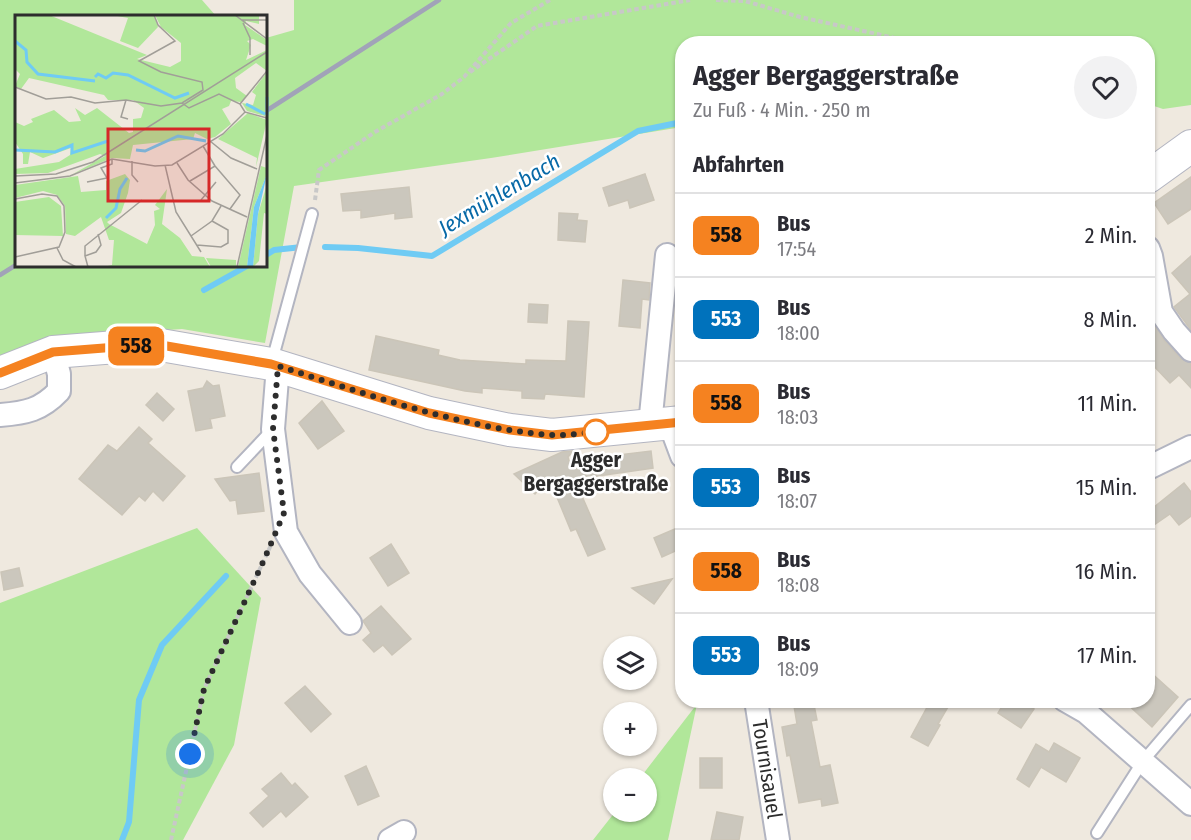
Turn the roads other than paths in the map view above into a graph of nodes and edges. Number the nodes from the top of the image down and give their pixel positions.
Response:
1 (1191, 146) edge
2 (1155, 172) edge
3 (312, 214) road end
4 (667, 255) dead end
5 (1155, 278) edge
6 (1191, 350) edge
7 (53, 352) junction
8 (275, 365) junction
9 (0, 373) edge
10 (0, 415) edge
11 (667, 424) edge
12 (273, 429) junction
13 (675, 441) edge
14 (1191, 447) edge
15 (1155, 465) edge
16 (237, 467) dead end
17 (350, 623) dead end
18 (1191, 705) edge
19 (757, 708) edge
20 (1079, 708) edge
21 (1143, 761) junction
22 (1191, 804) edge
23 (1097, 833) dead end
24 (778, 840) edge

1 - 2 street
3 - 8 lane
4 - 11 street
5 - 6 street
7 - 8 street
7 - 9 street
7 - 10 street
8 - 11 street
8 - 12 street
11 - 13 street
12 - 16 lane
12 - 17 street
14 - 15 street
18 - 21 lane
19 - 24 street, Tournisauel
20 - 21 street
21 - 22 street
21 - 23 lane

